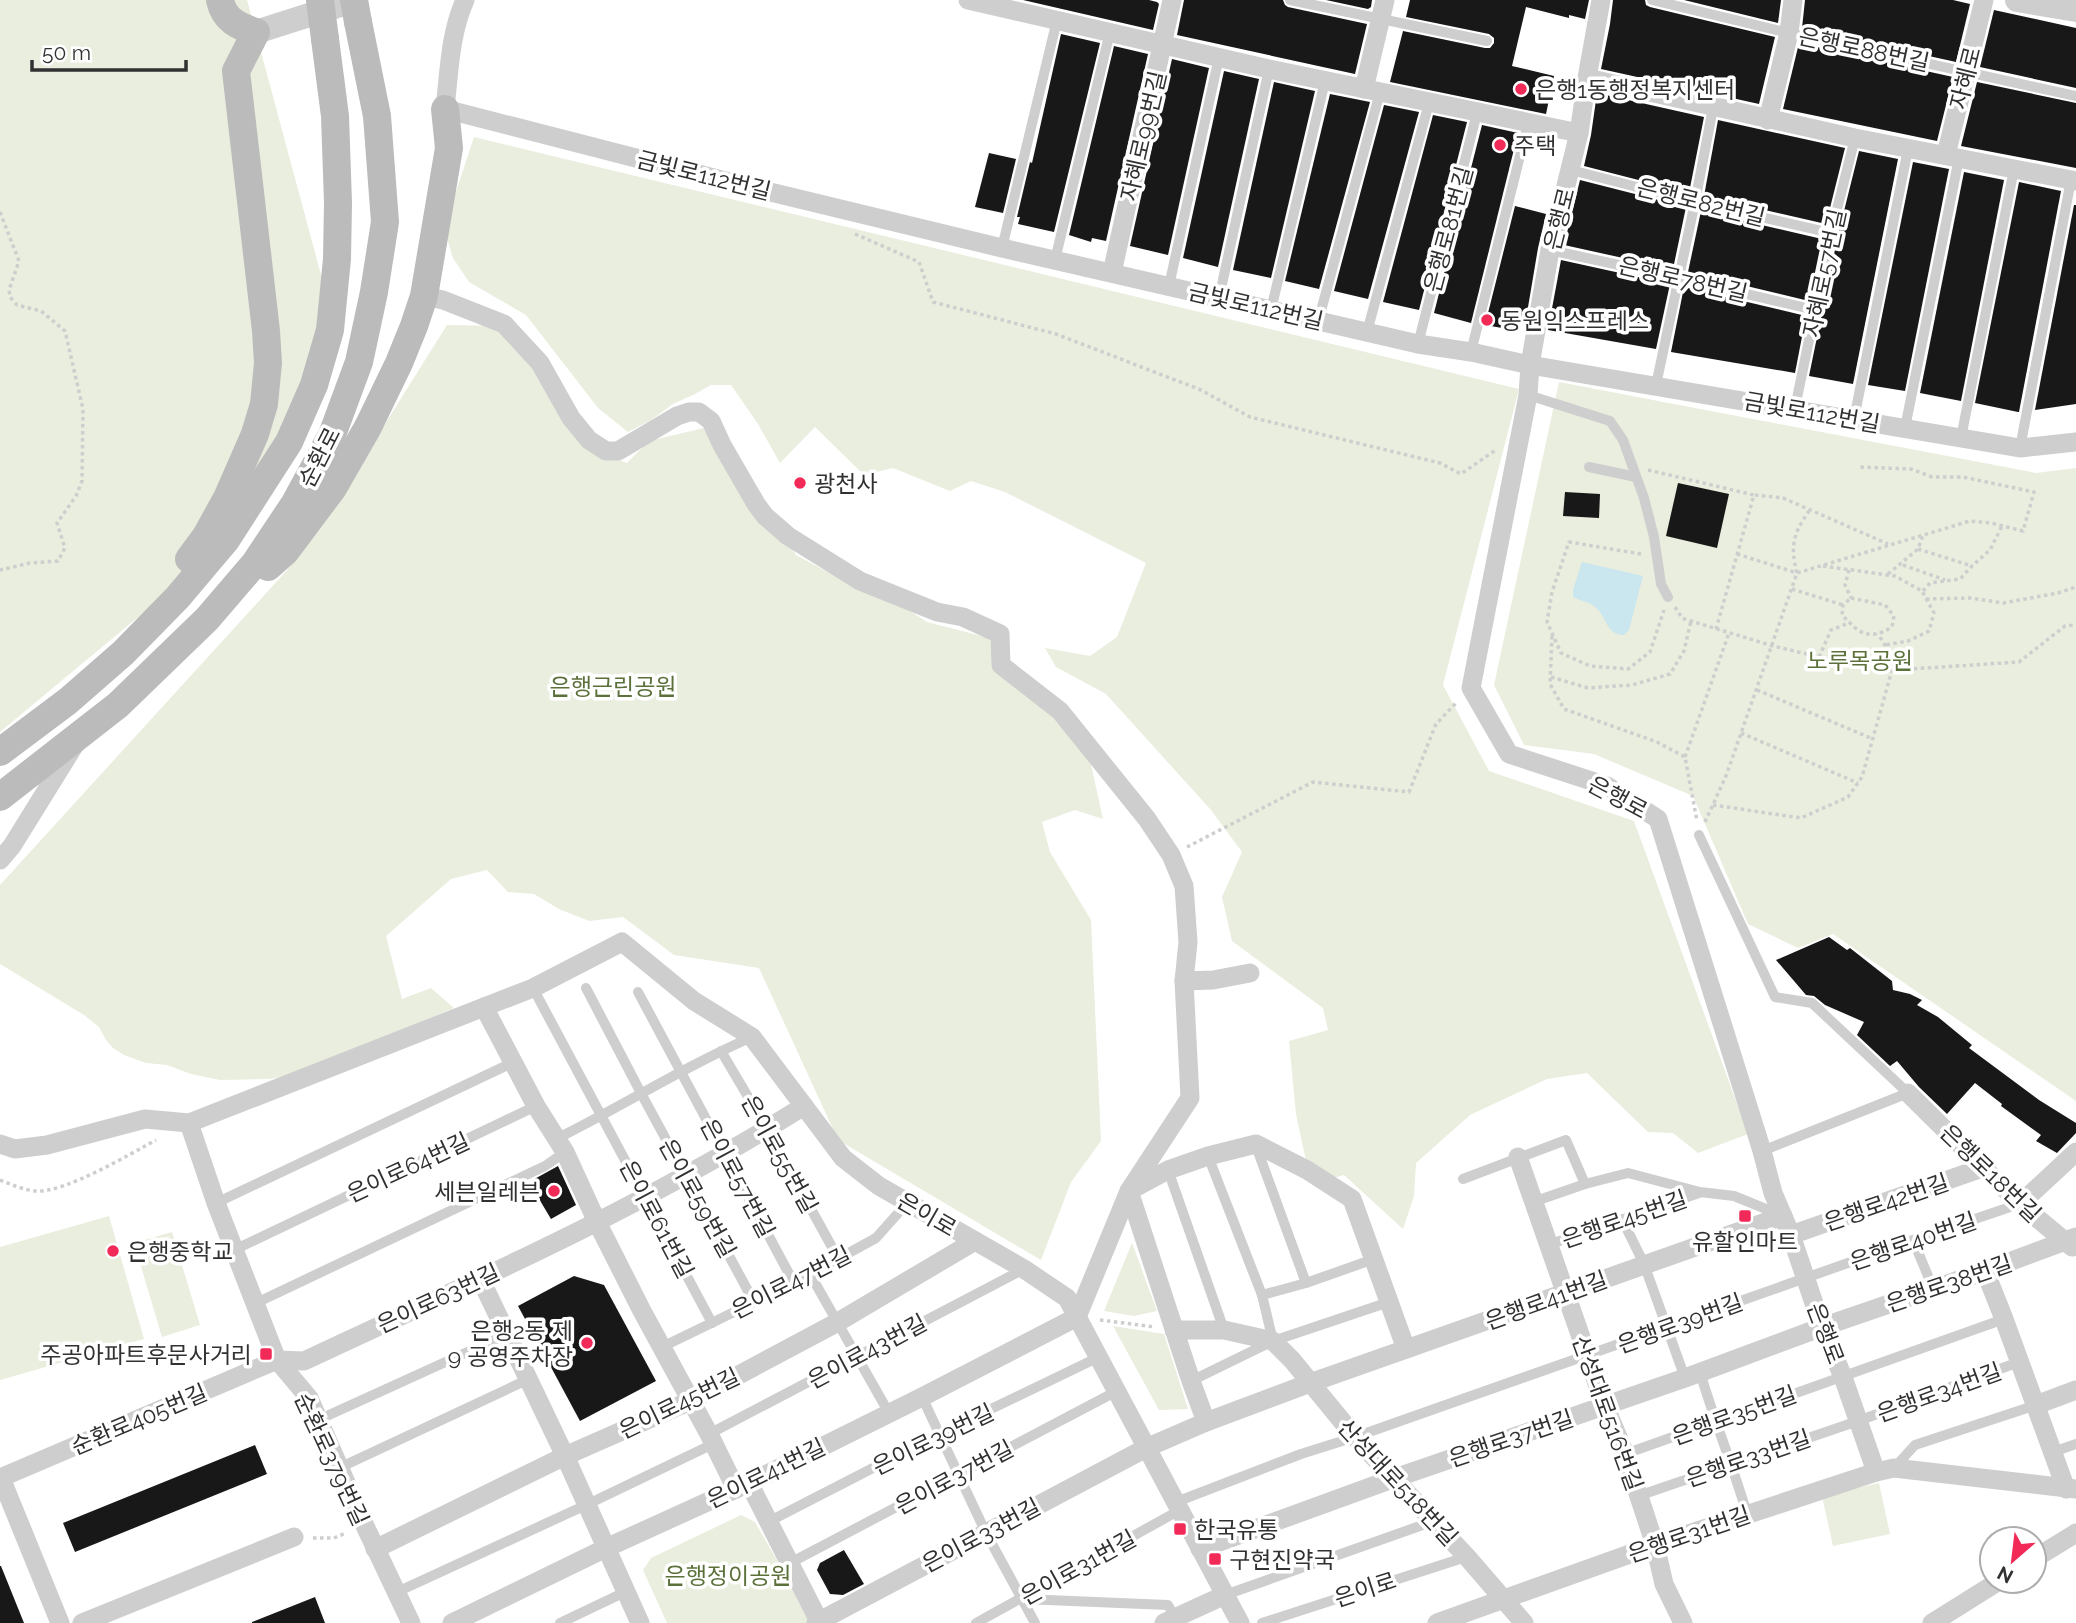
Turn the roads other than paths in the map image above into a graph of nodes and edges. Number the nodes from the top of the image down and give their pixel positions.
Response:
1 (220, 0) edge
2 (320, 0) edge
3 (465, 0) edge
4 (968, 0) edge
5 (1172, 0) edge
6 (1290, 0) edge
7 (1601, 0) edge
8 (1652, 0) edge
9 (1793, 0) edge
10 (1984, 0) edge
11 (2032, 1) edge
12 (356, 7) edge
13 (1383, 9) edge
14 (2076, 10) edge
15 (1057, 19) junction
16 (256, 32) junction
17 (1110, 32) junction
18 (1788, 33) junction
19 (1487, 41) dead end
20 (1164, 44) junction
21 (1219, 56) junction
22 (1269, 69) junction
23 (1967, 71) junction
24 (1587, 78) junction
25 (1325, 81) junction
26 (1372, 91) junction
27 (2076, 96) edge
28 (1429, 103) junction
29 (1713, 108) junction
30 (445, 109) junction
31 (1478, 113) junction
32 (1768, 120) junction
33 (1528, 124) junction
34 (1579, 133) junction
35 (1855, 138) junction
36 (1908, 149) junction
37 (1953, 156) junction
38 (2014, 169) junction
39 (1571, 170) junction
40 (2073, 181) edge
41 (1695, 202) junction
42 (1831, 233) junction
43 (1002, 248) junction
44 (1550, 250) junction
45 (1055, 260) junction
46 (1112, 273) junction
47 (1679, 278) junction
48 (1169, 286) junction
49 (424, 296) junction
50 (1219, 298) junction
51 (1271, 310) junction
52 (1815, 310) junction
53 (1318, 321) junction
54 (1367, 332) junction
55 (1418, 344) junction
56 (1472, 352) junction
57 (1530, 365) junction
58 (1656, 385) junction
59 (1528, 395) junction
60 (1795, 408) junction
61 (1854, 419) junction
62 (1905, 428) junction
63 (1961, 438) junction
64 (2076, 442) edge
65 (2020, 448) junction
66 (1589, 467) dead end
67 (1636, 477) junction
68 (1668, 597) road end
69 (207, 619) junction
70 (122, 653) junction
71 (84, 731) junction
72 (0, 752) edge
73 (0, 797) edge
74 (1699, 835) road end
75 (0, 860) edge
76 (1250, 973) dead end
77 (1184, 981) junction
78 (533, 988) junction
79 (586, 988) dead end
80 (638, 992) dead end
81 (484, 1007) junction
82 (752, 1037) junction
83 (720, 1051) junction
84 (514, 1062) junction
85 (681, 1074) junction
86 (1908, 1093) junction
87 (642, 1095) junction
88 (537, 1106) junction
89 (804, 1106) junction
90 (603, 1116) junction
91 (189, 1123) junction
92 (767, 1129) junction
93 (0, 1144) edge
94 (1256, 1144) junction
95 (561, 1146) junction
96 (1762, 1151) junction
97 (724, 1153) junction
98 (2076, 1153) edge
99 (1208, 1156) junction
100 (1518, 1157) junction
101 (1982, 1168) junction
102 (1168, 1170) junction
103 (685, 1175) junction
104 (1463, 1179) dead end
105 (1585, 1184) junction
106 (1129, 1191) junction
107 (1700, 1192) junction
108 (645, 1195) junction
109 (908, 1202) junction
110 (1533, 1202) junction
111 (216, 1203) junction
112 (2020, 1204) junction
113 (1783, 1216) junction
114 (1622, 1219) junction
115 (597, 1222) junction
116 (1791, 1235) junction
117 (1913, 1240) junction
118 (975, 1241) junction
119 (2072, 1243) edge
120 (1548, 1245) junction
121 (234, 1250) junction
122 (838, 1258) junction
123 (1374, 1259) junction
124 (1644, 1264) junction
125 (1024, 1269) junction
126 (1985, 1271) junction
127 (810, 1273) junction
128 (480, 1278) junction
129 (1806, 1278) junction
130 (794, 1283) junction
131 (1306, 1283) junction
132 (1933, 1288) junction
133 (1565, 1293) junction
134 (1262, 1295) junction
135 (754, 1302) junction
136 (1390, 1302) junction
137 (256, 1303) junction
138 (1077, 1317) junction
139 (2004, 1318) junction
140 (838, 1322) junction
141 (712, 1323) junction
142 (1667, 1326) junction
143 (1822, 1327) junction
144 (1174, 1330) junction
145 (1224, 1330) junction
146 (507, 1334) junction
147 (1273, 1342) junction
148 (662, 1347) junction
149 (1406, 1349) junction
150 (858, 1356) junction
151 (1588, 1356) junction
152 (1099, 1357) junction
153 (277, 1360) junction
154 (2019, 1362) junction
155 (1693, 1375) junction
156 (1843, 1377) junction
157 (529, 1379) junction
158 (1191, 1381) junction
159 (1310, 1383) junction
160 (1117, 1391) junction
161 (2076, 1391) edge
162 (922, 1398) junction
163 (690, 1401) junction
164 (2036, 1405) junction
165 (1605, 1406) junction
166 (890, 1413) junction
167 (318, 1420) junction
168 (1858, 1421) junction
169 (1206, 1422) junction
170 (1714, 1422) junction
171 (939, 1434) junction
172 (1355, 1437) junction
173 (711, 1439) junction
174 (2076, 1444) edge
175 (1146, 1447) junction
176 (2053, 1452) junction
177 (1625, 1454) junction
178 (565, 1456) junction
179 (1732, 1464) junction
180 (339, 1469) junction
181 (1885, 1470) junction
182 (958, 1475) junction
183 (0, 1478) edge
184 (1395, 1478) junction
185 (742, 1486) junction
186 (2071, 1489) edge
187 (1638, 1496) junction
188 (586, 1505) junction
189 (1178, 1506) junction
190 (1747, 1514) junction
191 (1434, 1521) junction
192 (768, 1522) junction
193 (986, 1533) junction
194 (2076, 1533) edge
195 (294, 1537) dead end
196 (1655, 1545) junction
197 (606, 1548) junction
198 (375, 1549) junction
199 (1200, 1549) junction
200 (2048, 1550) edge
201 (1467, 1557) junction
202 (790, 1563) junction
203 (397, 1592) junction
204 (625, 1592) junction
205 (1978, 1594) edge
206 (1225, 1595) junction
207 (1503, 1598) junction
208 (1021, 1599) junction
209 (1169, 1620) edge
210 (819, 1622) edge
211 (60, 1623) edge
212 (82, 1623) edge
213 (411, 1623) edge
214 (452, 1623) edge
215 (560, 1623) edge
216 (640, 1623) edge
217 (976, 1623) edge
218 (1035, 1623) edge
219 (1240, 1623) edge
220 (1263, 1623) edge
221 (1437, 1623) edge
222 (1524, 1623) edge
223 (1684, 1623) edge
224 (1932, 1623) edge

1 - 16 main road
2 - 70 main road, 순환로, bridge
3 - 30 street
4 - 15 street
5 - 20 street, 자혜로99번길
6 - 13 lane
7 - 24 street, 은행로
8 - 18 lane, 은행로88번길
9 - 18 street
10 - 23 street, 자혜로
11 - 14 street
12 - 16 street
12 - 69 main road, 순환로
13 - 19 lane
13 - 26 street
15 - 17 street
15 - 43 lane
16 - 70 main road
17 - 20 street
17 - 45 lane
18 - 23 lane, 은행로88번길
18 - 32 street
20 - 21 street
20 - 46 street, 자혜로99번길
21 - 22 street
21 - 48 lane
22 - 25 street
22 - 50 lane
23 - 27 lane, 은행로88번길
23 - 37 street, 자혜로
24 - 29 street
24 - 34 street, 은행로
25 - 26 street
25 - 51 lane
26 - 28 street
26 - 53 lane
28 - 31 street
28 - 54 lane
29 - 32 street
29 - 41 lane
30 - 43 street, 금빛로112번길
30 - 49 main road
31 - 33 street
31 - 55 lane, 은행로81번길
32 - 35 street
33 - 34 street
33 - 56 lane
34 - 39 street, 은행로
35 - 36 street
35 - 42 lane, 자혜로57번길
36 - 37 street
36 - 61 lane
37 - 38 street
37 - 62 lane
38 - 40 street
38 - 63 lane
39 - 41 lane, 은행로82번길
39 - 44 street, 은행로
40 - 65 lane
41 - 42 lane, 은행로82번길
41 - 47 lane
42 - 52 lane, 자혜로57번길
43 - 45 street, 금빛로112번길
44 - 47 lane, 은행로78번길
44 - 57 street, 은행로
45 - 46 street, 금빛로112번길
46 - 48 street, 금빛로112번길
47 - 52 lane, 은행로78번길
47 - 58 lane
48 - 50 street, 금빛로112번길
49 - 69 main road
49 - 77 street
50 - 51 street, 금빛로112번길
51 - 53 street, 금빛로112번길
52 - 60 lane, 자혜로57번길
53 - 54 street, 금빛로112번길
54 - 55 street, 금빛로112번길
55 - 56 street, 금빛로112번길
56 - 57 street, 금빛로112번길
57 - 58 street, 금빛로112번길
57 - 59 street, 은행로
58 - 60 street, 금빛로112번길
59 - 67 lane
59 - 96 street, 은행로
60 - 61 street, 금빛로112번길
61 - 62 street, 금빛로112번길
62 - 63 street, 금빛로112번길
63 - 65 street, 금빛로112번길
64 - 65 street, 금빛로112번길
66 - 67 lane
67 - 68 lane
69 - 71 main road, 순환로
70 - 72 main road, 순환로
71 - 73 main road, 순환로
71 - 75 street
74 - 86 lane, 은행로18번길
76 - 77 street
77 - 106 street
78 - 81 street
78 - 82 street
78 - 90 lane, 은이로61번길
79 - 87 lane, 은이로59번길
80 - 85 lane
81 - 84 street
81 - 91 street
82 - 83 lane
82 - 89 street, 은이로
83 - 85 lane
83 - 92 lane, 은이로55번길
84 - 88 street
84 - 111 lane
85 - 87 lane
85 - 97 lane, 은이로57번길
86 - 96 lane
86 - 101 street, 은행로18번길
87 - 90 lane
87 - 103 lane, 은이로59번길
88 - 95 street
88 - 121 lane, 은이로64번길
89 - 92 street, 은이로63번길
89 - 109 street, 은이로
90 - 95 lane
90 - 108 lane, 은이로61번길
91 - 93 street
91 - 111 street, 순환로379번길
92 - 97 street, 은이로63번길
92 - 122 lane, 은이로55번길
94 - 99 street
94 - 123 street
94 - 131 lane
95 - 115 street
95 - 137 lane
96 - 113 street, 은행로
97 - 103 street, 은이로63번길
97 - 130 lane, 은이로57번길
98 - 112 street
99 - 102 street
99 - 134 lane
100 - 104 lane, 은행로45번길
100 - 105 lane, 은행로45번길
100 - 110 street, 산성대로516번길
101 - 112 street, 은행로18번길
101 - 116 street, 은행로42번길
102 - 106 street
102 - 145 lane
103 - 108 street, 은이로63번길
103 - 135 lane, 은이로59번길
105 - 107 lane, 은행로45번길
105 - 110 lane, 은행로45번길
106 - 138 street
106 - 144 street
107 - 113 lane, 은행로45번길
107 - 114 lane, 은행로45번길
108 - 115 street, 은이로63번길
108 - 141 lane, 은이로61번길
109 - 118 street, 은이로
109 - 122 lane, 은이로47번길
110 - 120 street, 산성대로516번길
111 - 121 street, 순환로379번길
112 - 117 lane, 은행로40번길
112 - 119 street, 은행로18번길
113 - 116 street, 은행로
113 - 124 street, 은행로41번길
114 - 120 lane, 은행로45번길
114 - 124 lane
115 - 128 street, 은이로63번길
115 - 148 street
116 - 129 street, 은행로
117 - 129 lane, 은행로40번길
117 - 132 lane
118 - 125 street, 은이로
118 - 140 street, 은이로45번길
119 - 126 street, 은행로38번길
120 - 133 street, 산성대로516번길
121 - 137 street, 순환로379번길
122 - 127 lane, 은이로47번길
123 - 131 lane
123 - 136 street
124 - 133 street, 은행로41번길
124 - 142 lane
125 - 138 street, 은이로
125 - 150 lane, 은이로43번길
126 - 132 street, 은행로38번길
126 - 139 street
127 - 130 lane, 은이로47번길
127 - 140 lane
128 - 146 street
128 - 153 street, 은이로63번길
129 - 142 lane, 은행로39번길
129 - 143 street, 은행로
130 - 135 lane, 은이로47번길
131 - 134 lane
132 - 143 street, 은행로38번길
133 - 149 street, 은행로41번길
133 - 151 street, 산성대로516번길
134 - 147 lane
135 - 141 lane, 은이로47번길
136 - 147 lane
136 - 149 street
137 - 153 street, 순환로379번길
138 - 152 street, 은이로
138 - 162 street, 은이로41번길
139 - 154 street
139 - 156 lane, 은행로35번길
140 - 150 lane
140 - 163 street, 은이로45번길
141 - 148 lane, 은이로47번길
142 - 151 lane, 은행로39번길
142 - 155 lane
143 - 155 street, 은행로37번길
143 - 156 street, 은행로
144 - 145 street
144 - 158 street
145 - 147 street
146 - 157 street
146 - 167 lane
147 - 158 lane
147 - 159 street, 산성대로518번길
148 - 163 street
149 - 159 street, 은행로41번길
150 - 166 lane
150 - 173 lane, 은이로43번길
151 - 165 street, 산성대로516번길
151 - 172 lane, 은행로39번길
152 - 160 street, 은이로
152 - 171 lane, 은이로39번길
153 - 167 street, 순환로379번길
153 - 183 street, 순환로405번길
154 - 164 street
154 - 168 lane, 은행로34번길
155 - 165 street, 은행로37번길
155 - 170 lane
156 - 168 street, 은행로
156 - 170 lane, 은행로35번길
157 - 178 street
157 - 180 lane
158 - 169 street
159 - 169 street
159 - 172 street, 산성대로518번길
160 - 175 street, 은이로
160 - 182 lane, 은이로37번길
161 - 164 street
162 - 166 street, 은이로41번길
162 - 171 lane
163 - 173 street
163 - 178 street, 은이로45번길
164 - 176 street
164 - 181 lane
165 - 177 street, 산성대로516번길
165 - 184 street, 은행로37번길
166 - 185 street, 은이로41번길
167 - 180 street, 순환로379번길
168 - 179 lane, 은행로33번길
168 - 181 street, 은행로
169 - 175 street
170 - 177 lane, 은행로35번길
170 - 179 lane
171 - 182 lane
171 - 192 lane, 은이로39번길
172 - 184 street, 산성대로518번길
172 - 189 lane
173 - 185 street
173 - 188 lane, 은이로43번길
174 - 176 lane
175 - 189 street, 은이로
175 - 193 street, 은이로33번길
176 - 186 street
177 - 187 street, 산성대로516번길
178 - 188 street
178 - 198 street, 은이로45번길
179 - 187 lane, 은행로33번길
179 - 190 lane
180 - 198 street, 순환로379번길
181 - 186 street
181 - 190 street, 은행로31번길
182 - 193 lane
182 - 202 lane, 은이로37번길
183 - 211 street
184 - 191 street, 산성대로518번길
184 - 199 street, 은행로37번길
185 - 192 street
185 - 197 street, 은이로41번길
187 - 196 street, 산성대로516번길
188 - 197 street
188 - 203 lane, 은이로43번길
189 - 199 street, 은이로
189 - 208 lane, 은이로31번길
190 - 196 street, 은행로31번길
191 - 201 street, 산성대로518번길
191 - 206 lane, 은이로
192 - 202 street
193 - 208 lane
193 - 210 street, 은이로33번길
194 - 200 street
195 - 212 street
196 - 207 street, 은행로31번길
196 - 223 street, 산성대로516번길
197 - 204 street
197 - 214 street, 은이로41번길
198 - 203 street, 순환로379번길
199 - 206 street, 은이로
201 - 207 street, 산성대로518번길
201 - 220 lane, 은이로
202 - 210 street
203 - 213 street, 순환로379번길
204 - 215 lane
204 - 216 street
205 - 224 street
206 - 209 street
206 - 219 street, 은이로
207 - 221 street
207 - 222 street, 산성대로518번길
208 - 209 lane
208 - 217 lane, 은이로31번길
208 - 218 lane

